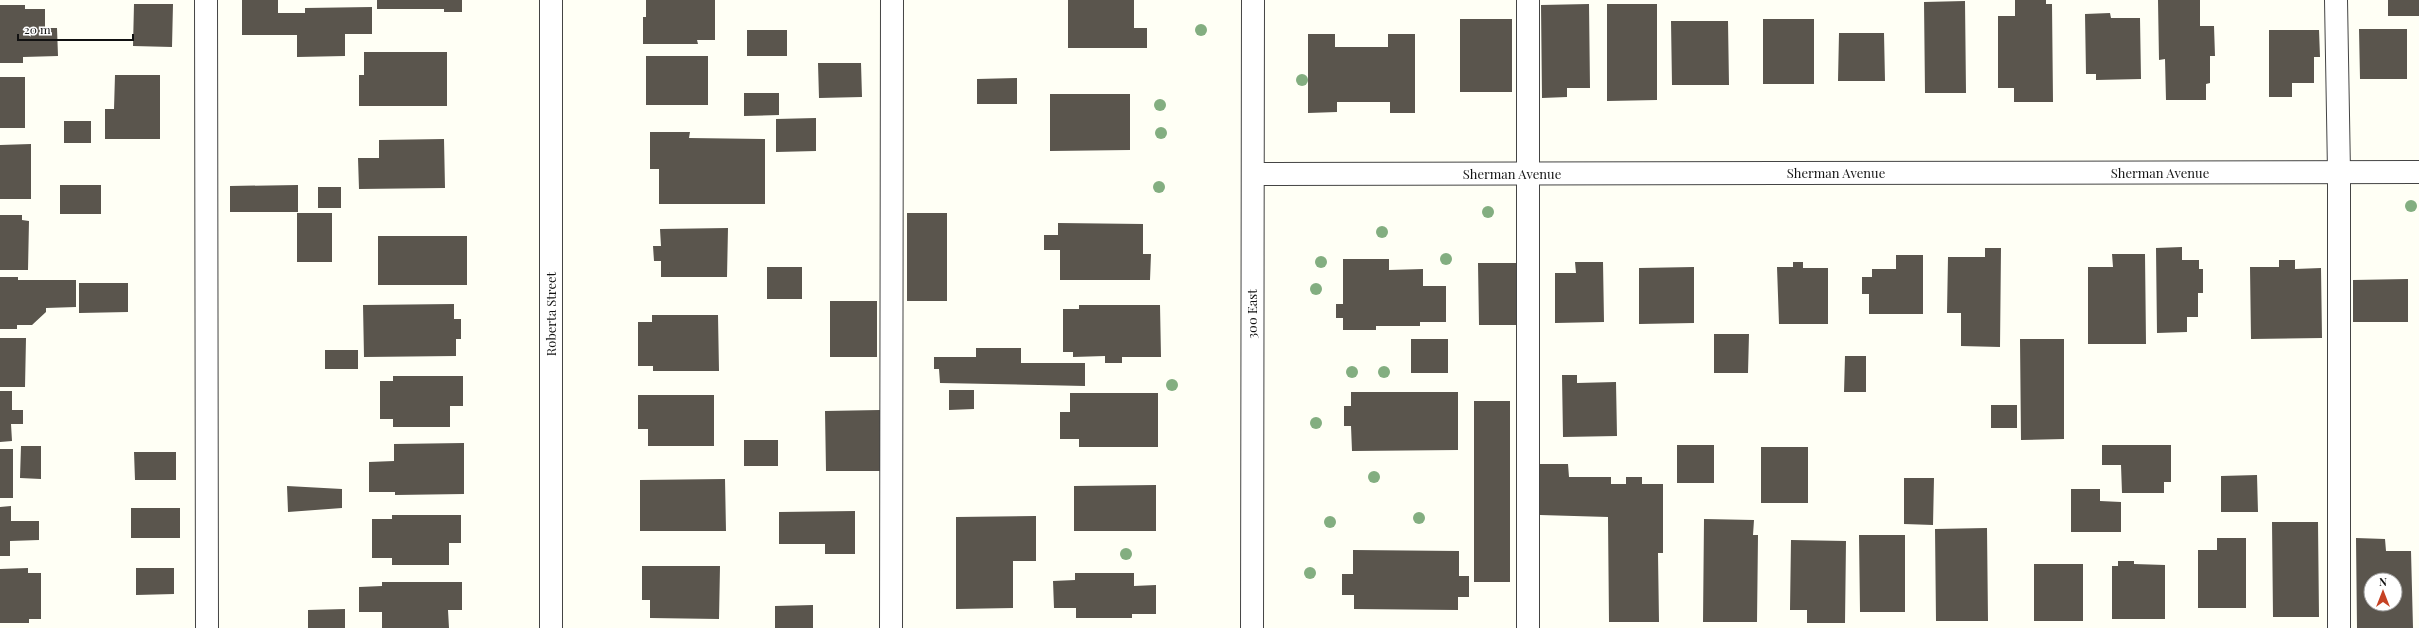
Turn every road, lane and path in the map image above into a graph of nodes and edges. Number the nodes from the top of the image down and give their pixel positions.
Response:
1 (206, 0) edge
2 (551, 0) edge
3 (892, 0) edge
4 (1253, 0) edge
5 (1528, 0) edge
6 (2336, 0) edge
7 (2339, 172) junction
8 (2419, 172) edge
9 (1253, 174) junction
10 (1528, 174) junction
11 (207, 628) edge
12 (551, 628) edge
13 (891, 628) edge
14 (1252, 628) edge
15 (1528, 628) edge
16 (2339, 628) edge

1 - 11 street
2 - 12 street, Roberta Street
3 - 13 street
4 - 9 street, 300 East
5 - 10 street
6 - 7 street
7 - 8 street, Sherman Avenue
7 - 10 street, Sherman Avenue
7 - 16 street
9 - 10 street, Sherman Avenue
9 - 14 street, 300 East
10 - 15 street

